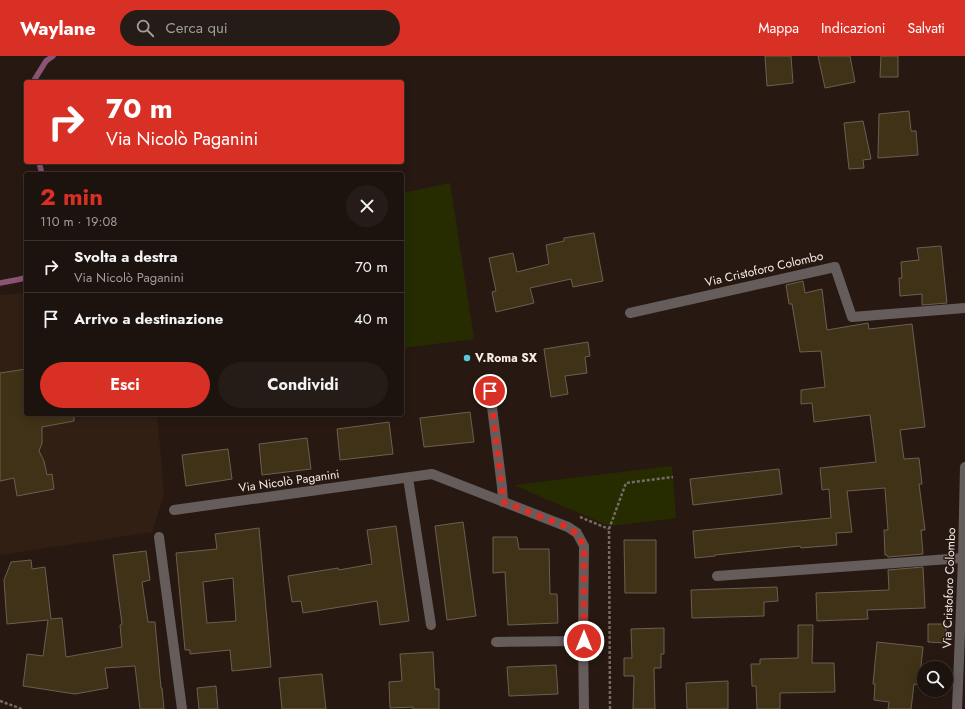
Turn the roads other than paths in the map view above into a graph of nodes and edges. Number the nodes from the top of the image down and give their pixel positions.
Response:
1 (965, 308) edge
2 (630, 313) dead end
3 (490, 391) dead end
4 (965, 467) edge
5 (408, 478) junction
6 (503, 502) junction
7 (174, 510) dead end
8 (159, 537) dead end
9 (963, 558) junction
10 (717, 576) dead end
11 (430, 625) dead end
12 (584, 641) junction
13 (496, 642) dead end
14 (182, 709) edge
15 (584, 709) edge
16 (957, 709) edge

1 - 2 street, Via Cristoforo Colombo
3 - 6 street
4 - 9 street, Via Cristoforo Colombo
5 - 6 street, Via Nicolò Paganini
5 - 7 street, Via Nicolò Paganini
5 - 11 street
6 - 12 street, Via Nicolò Paganini
8 - 14 street
9 - 10 street
9 - 16 street, Via Cristoforo Colombo
12 - 13 street
12 - 15 street, Via Nicolò Paganini

